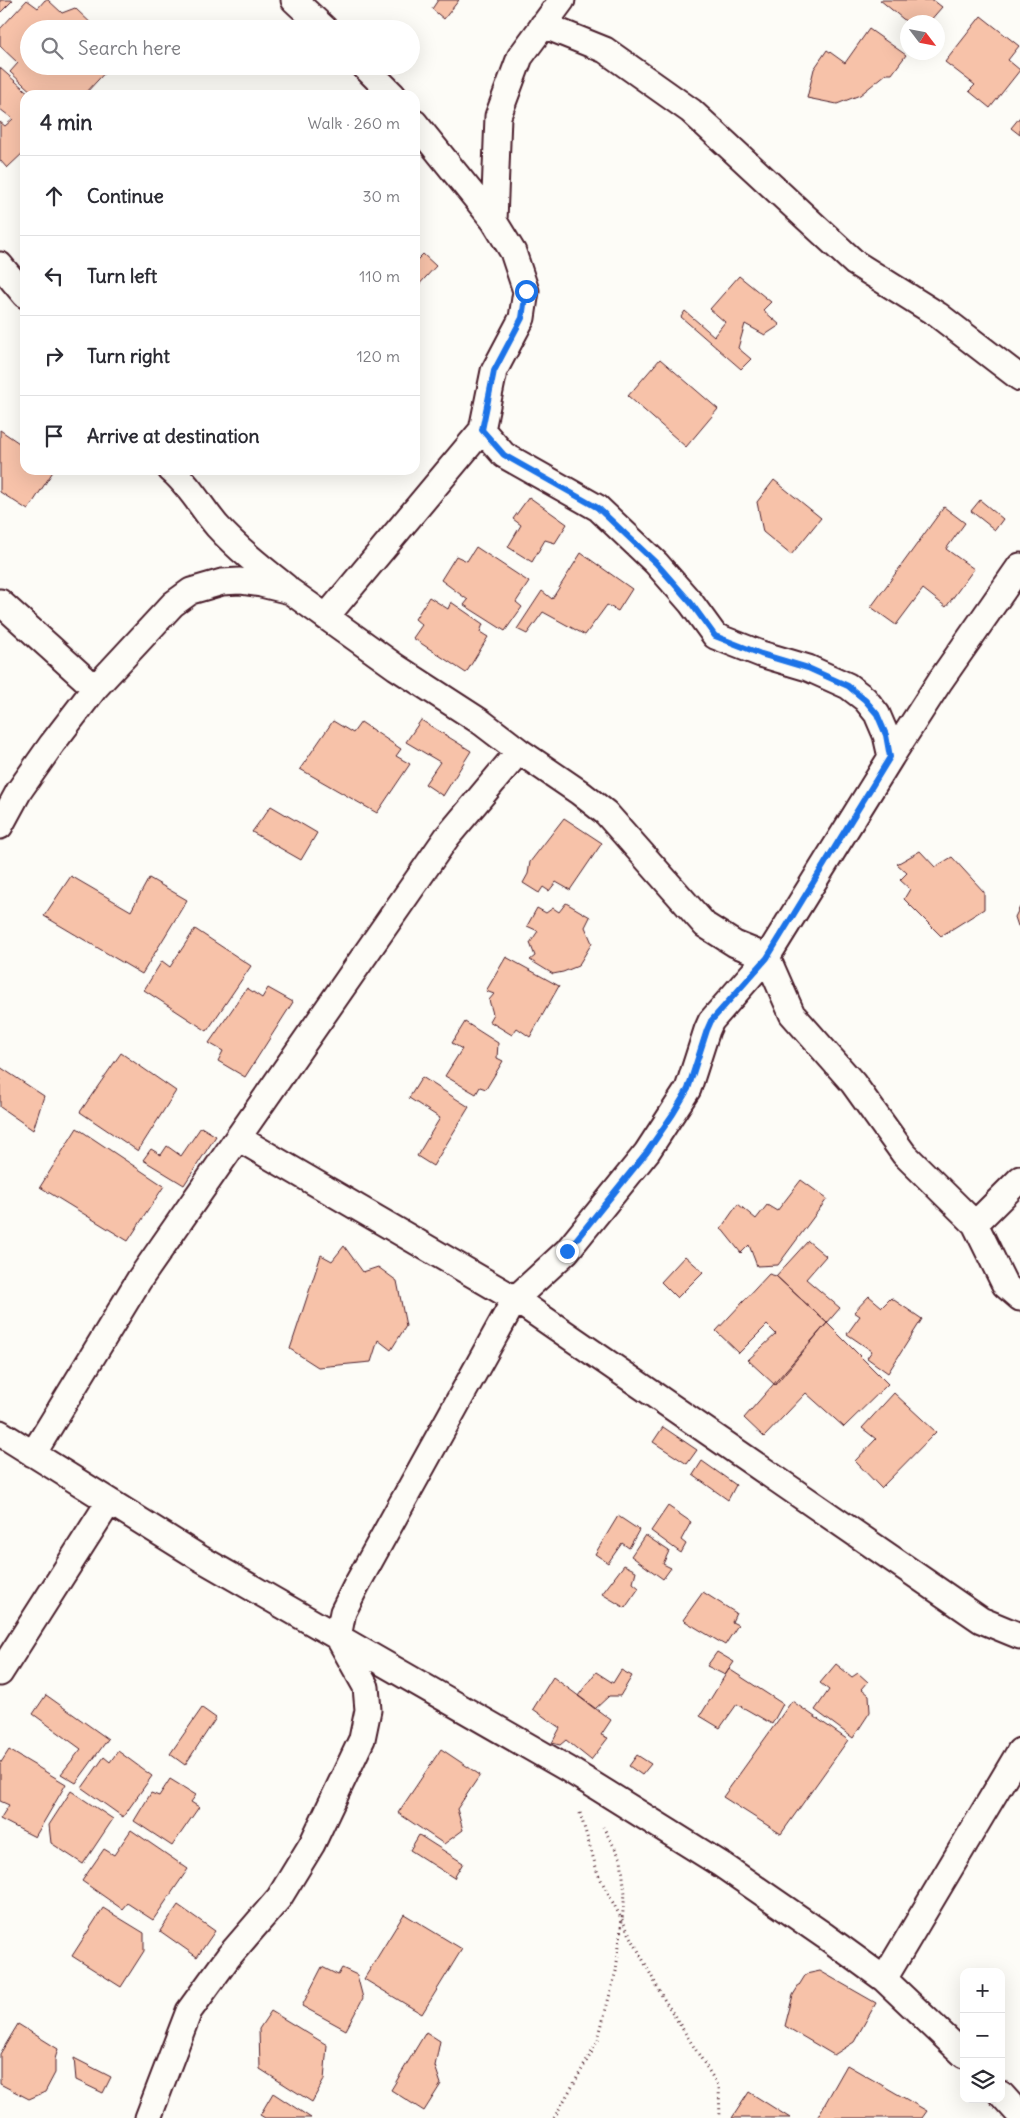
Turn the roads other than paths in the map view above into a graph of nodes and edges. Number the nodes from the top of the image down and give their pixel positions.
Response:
1 (294, 0) edge
2 (562, 0) edge
3 (315, 20) edge
4 (543, 25) junction
5 (373, 75) edge
6 (388, 90) edge
7 (420, 128) edge
8 (494, 221) junction
9 (0, 265) edge
10 (20, 289) edge
11 (1020, 378) edge
12 (482, 430) junction
13 (176, 475) edge
14 (1020, 566) edge
15 (290, 591) junction
16 (0, 602) edge
17 (326, 617) junction
18 (95, 688) junction
19 (519, 751) junction
20 (890, 757) junction
21 (0, 826) edge
22 (767, 958) junction
23 (238, 1138) junction
24 (1020, 1179) edge
25 (975, 1224) junction
26 (1020, 1298) edge
27 (515, 1300) junction
28 (0, 1433) edge
29 (34, 1454) junction
30 (109, 1502) junction
31 (1020, 1636) edge
32 (338, 1638) junction
33 (0, 1673) edge
34 (1020, 1751) edge
35 (884, 1978) junction
36 (960, 2051) edge
37 (1005, 2098) edge
38 (1020, 2115) edge
39 (148, 2118) edge

1 - 3 street
2 - 4 street
4 - 8 street
4 - 11 street
5 - 6 street
7 - 8 street
8 - 12 street
9 - 10 street
12 - 17 street
12 - 20 street
13 - 15 street
14 - 20 street
15 - 17 street
15 - 18 street
16 - 18 street
17 - 19 street
18 - 21 street
19 - 22 street
19 - 23 street
20 - 22 street
22 - 25 street
22 - 27 street
23 - 27 street
23 - 29 street
24 - 25 street
25 - 26 street
27 - 31 street
27 - 32 street
28 - 29 street
29 - 30 street
30 - 32 street
30 - 33 street
32 - 35 street
32 - 39 street
34 - 35 street
35 - 36 street
37 - 38 street

